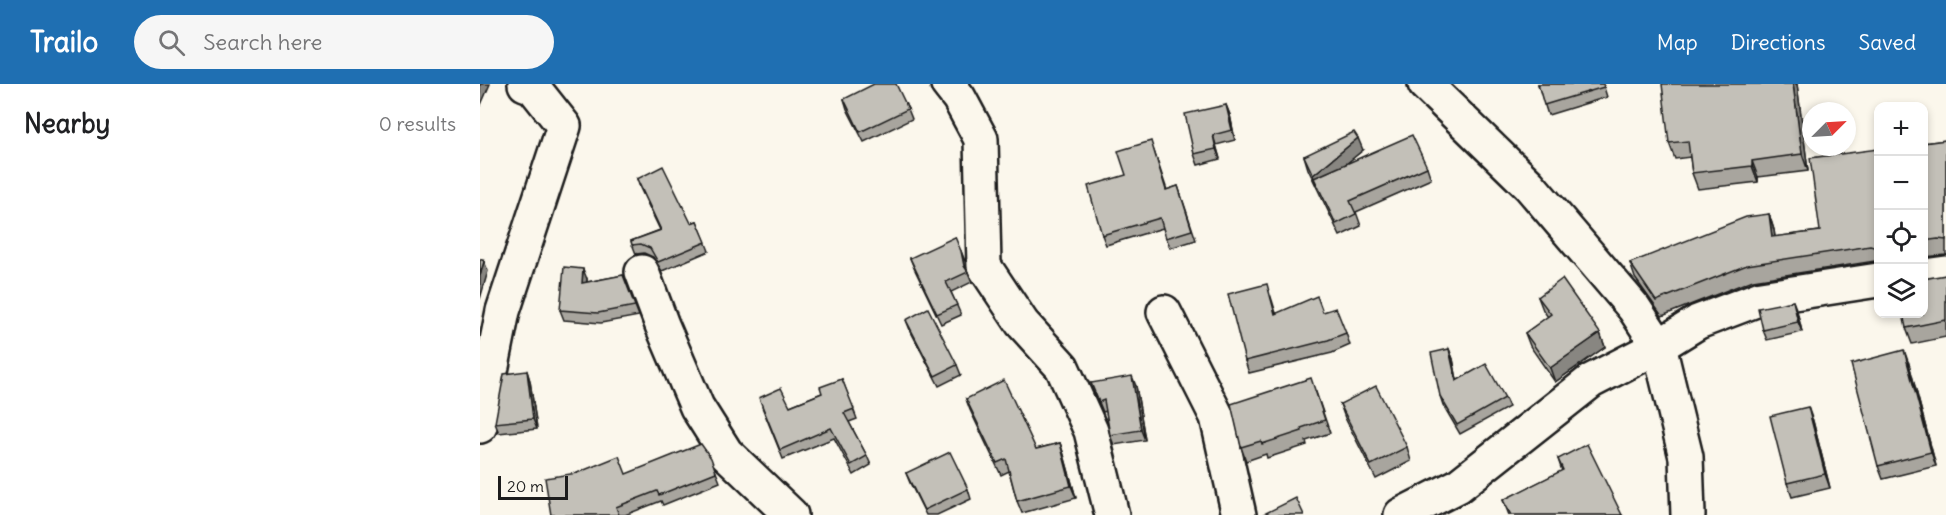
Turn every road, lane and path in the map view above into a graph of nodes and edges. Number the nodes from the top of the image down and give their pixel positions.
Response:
1 (525, 84) edge
2 (948, 84) edge
3 (1425, 84) edge
4 (642, 272) dead end
5 (1946, 273) edge
6 (1928, 275) edge
7 (1874, 281) edge
8 (1164, 312) dead end
9 (1659, 346) junction
10 (480, 426) edge
11 (791, 515) edge
12 (1112, 515) edge
13 (1239, 515) edge
14 (1401, 515) edge
15 (1688, 515) edge

1 - 10 street
2 - 12 street
3 - 9 street
4 - 11 street
5 - 6 street
7 - 9 street
8 - 13 street
9 - 14 street
9 - 15 street

